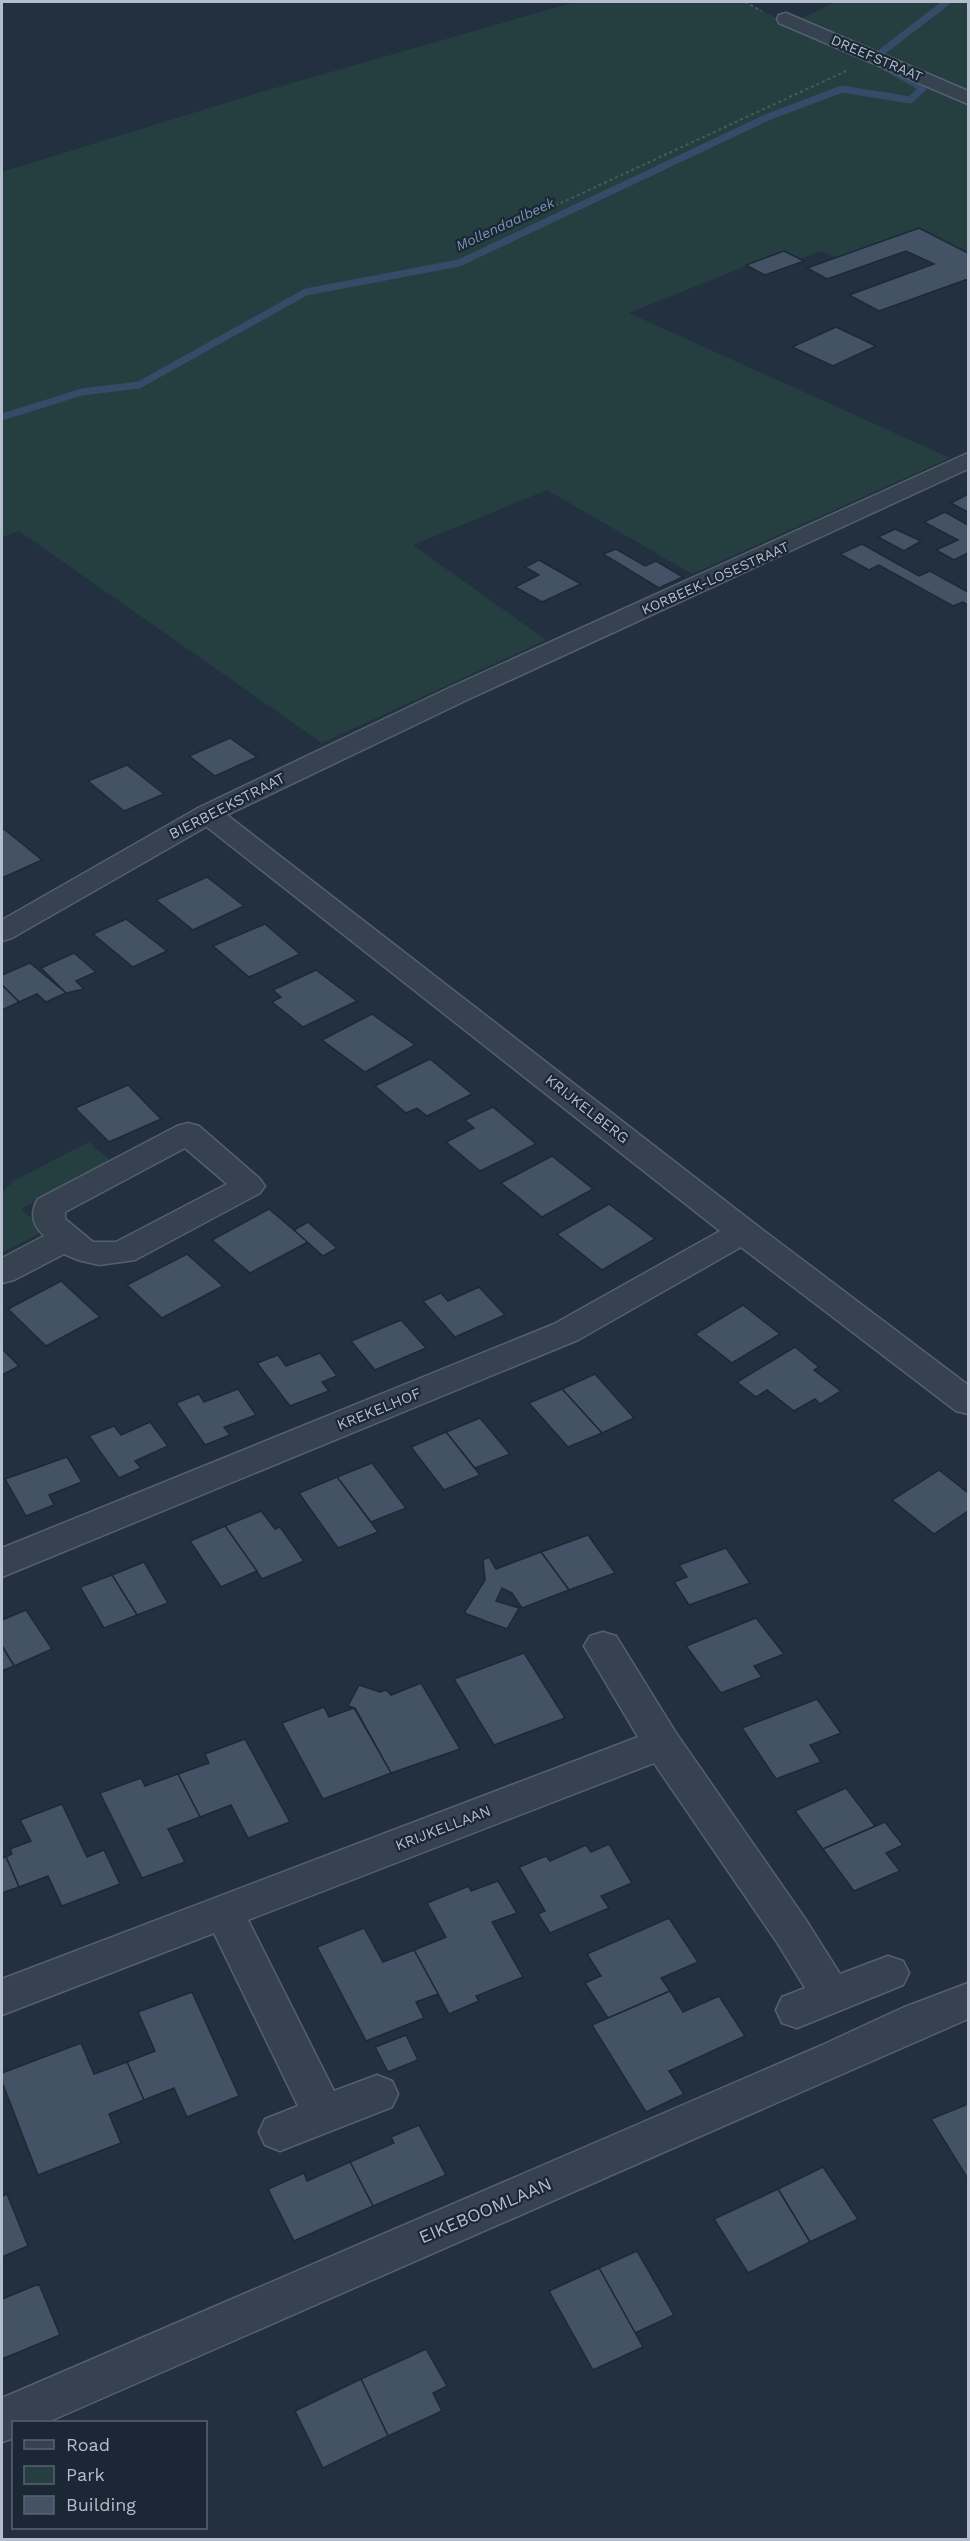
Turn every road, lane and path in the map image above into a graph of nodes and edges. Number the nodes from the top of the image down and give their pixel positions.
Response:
1 (786, 19) dead end
2 (854, 47) junction
3 (969, 98) edge
4 (468, 246) dead end
5 (969, 460) edge
6 (460, 693) joint
7 (208, 814) junction
8 (2, 932) edge
9 (743, 1232) junction
10 (65, 1239) junction
11 (2, 1272) edge
12 (969, 1402) edge
13 (2, 1561) edge
14 (603, 1646) dead end
15 (662, 1744) junction
16 (224, 1913) junction
17 (888, 1973) dead end
18 (2, 1997) edge
19 (969, 2001) edge
20 (377, 2094) dead end
21 (324, 2114) junction
22 (280, 2132) dead end
23 (2, 2420) edge

1 - 2 street, DREEFSTRAAT
2 - 3 street, DREEFSTRAAT
2 - 4 path
5 - 6 street, KORBEEK-LOSESTRAAT
6 - 7 street, BIERBEEKSTRAAT
7 - 8 street, BIERBEEKSTRAAT
7 - 9 street, KRIJKELBERG
9 - 12 street, KRIJKELBERG
9 - 13 street, KREKELHOF
10 - 10 street
10 - 11 street
14 - 15 street
15 - 16 street, KRIJKELLAAN
15 - 17 street
16 - 18 street, KRIJKELLAAN
16 - 21 street
19 - 23 street, EIKEBOOMLAAN
20 - 21 street
21 - 22 street

